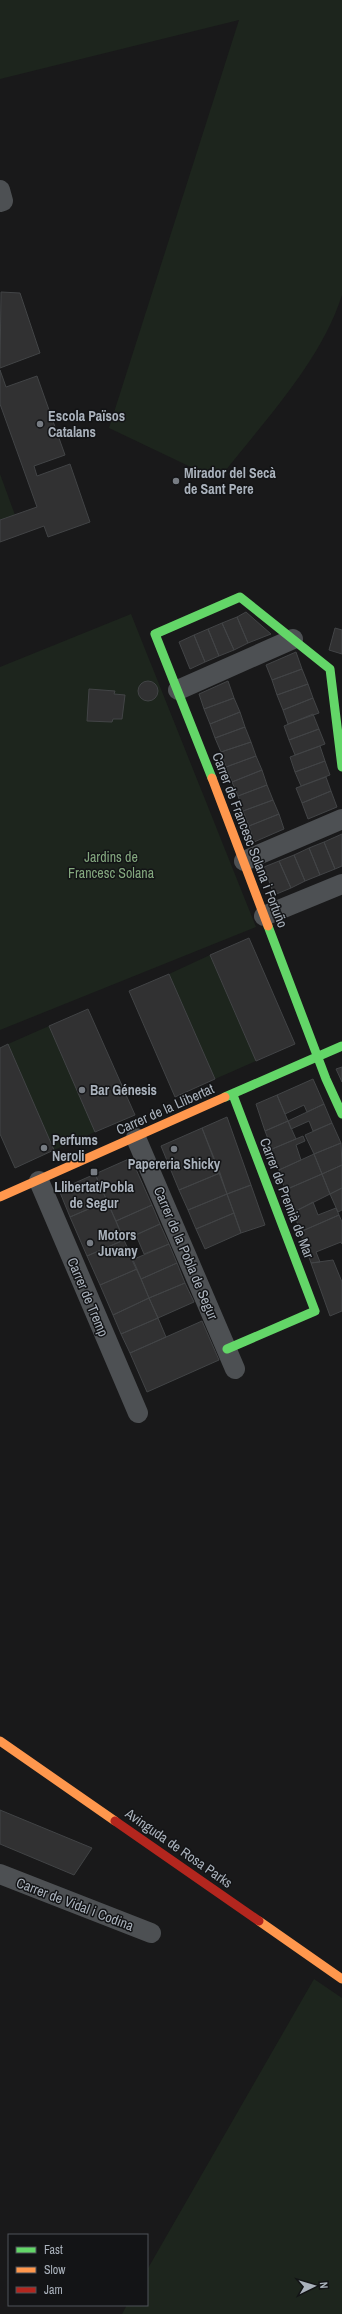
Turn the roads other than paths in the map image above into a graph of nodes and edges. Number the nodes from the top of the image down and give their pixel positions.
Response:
1 (0, 190) edge
2 (0, 202) edge
3 (293, 639) junction
4 (178, 690) junction
5 (342, 767) edge
6 (342, 819) edge
7 (244, 861) junction
8 (342, 884) edge
9 (264, 916) junction
10 (342, 1046) edge
11 (318, 1058) junction
12 (233, 1095) junction
13 (342, 1114) edge
14 (136, 1138) junction
15 (39, 1181) junction
16 (0, 1198) edge
17 (227, 1349) junction
18 (235, 1369) dead end
19 (138, 1413) dead end
20 (0, 1742) edge
21 (0, 1874) edge
22 (151, 1933) dead end
23 (342, 1979) edge

1 - 2 street
3 - 4 street
3 - 4 street, Carrer de Francesc Solana i Fortuño
3 - 5 street
4 - 7 street, Carrer de Francesc Solana i Fortuño
6 - 7 street
7 - 9 street, Carrer de Francesc Solana i Fortuño
8 - 9 street
9 - 11 street, Carrer de Francesc Solana i Fortuño
10 - 11 street, Carrer de la Llibertat
11 - 12 street, Carrer de la Llibertat
11 - 13 street, Carrer de Francesc Solana i Fortuño
12 - 14 street, Carrer de la Llibertat
12 - 17 street, Carrer de Premià de Mar
14 - 15 street, Carrer de la Llibertat
14 - 17 street, Carrer de la Pobla de Segur
15 - 16 street, Carrer de la Llibertat
15 - 19 street, Carrer de Tremp
17 - 18 street, Carrer de la Pobla de Segur
20 - 23 street, Avinguda de Rosa Parks
21 - 22 street, Carrer de Vidal i Codina

